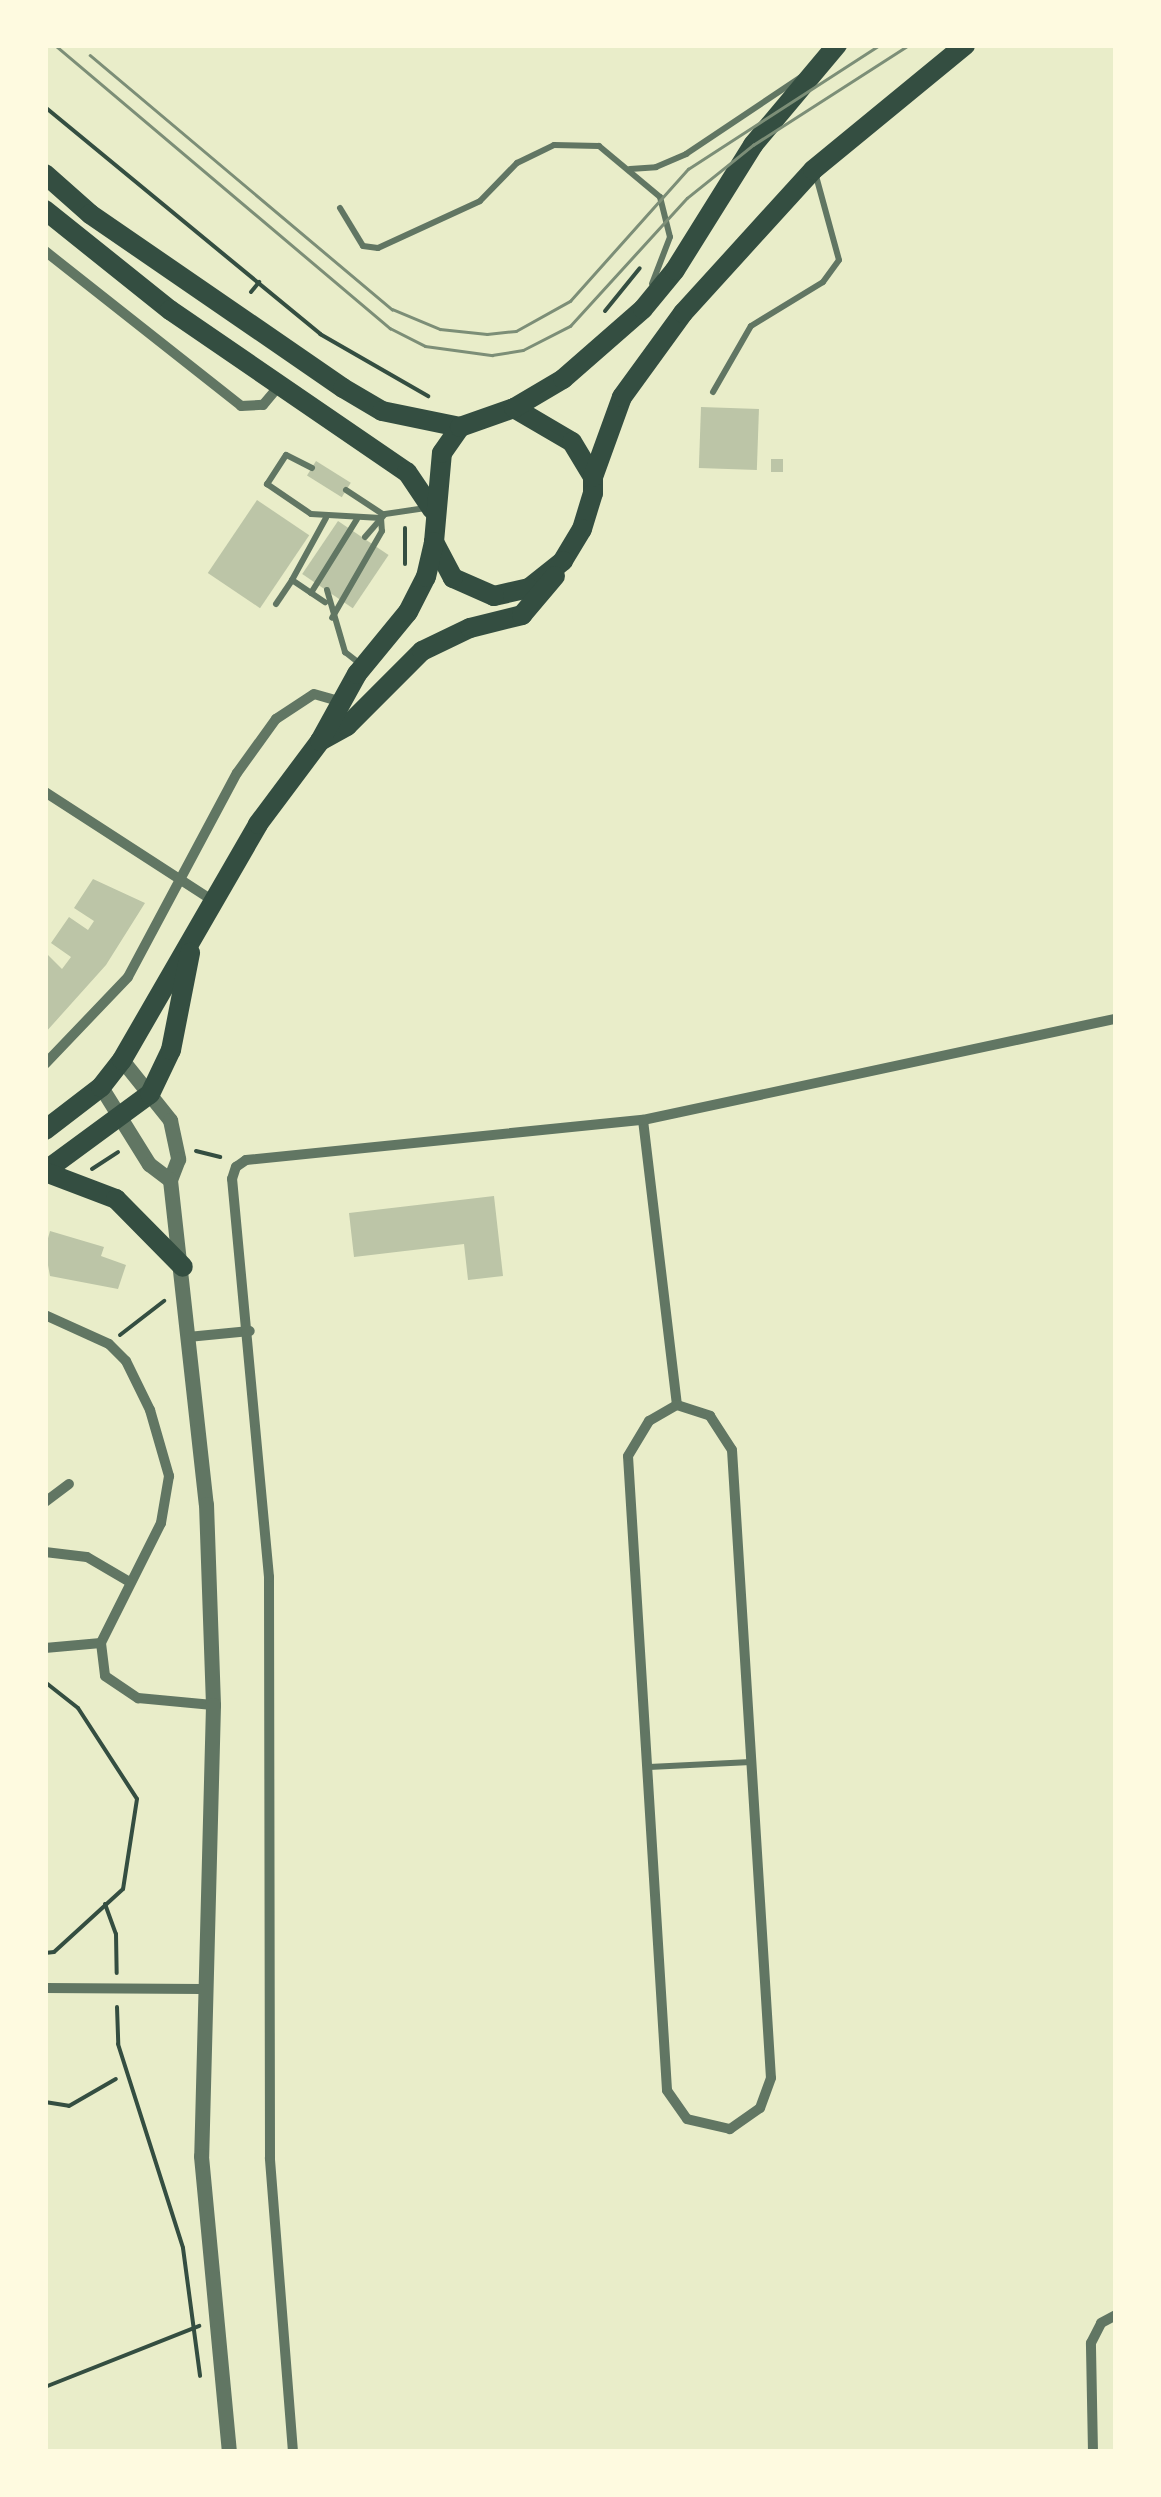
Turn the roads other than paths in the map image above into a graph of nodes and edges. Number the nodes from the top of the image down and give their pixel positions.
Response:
1 (837, 45) edge
2 (966, 45) edge
3 (813, 71) junction
4 (629, 169) junction
5 (814, 170) junction
6 (45, 174) edge
7 (340, 208) dead end
8 (45, 210) edge
9 (45, 251) edge
10 (643, 309) junction
11 (712, 392) dead end
12 (275, 393) junction
13 (514, 408) junction
14 (460, 427) junction
15 (312, 468) dead end
16 (593, 477) junction
17 (346, 490) dead end
18 (432, 509) junction
19 (383, 517) junction
20 (326, 518) junction
21 (358, 518) junction
22 (364, 537) dead end
23 (434, 542) junction
24 (563, 561) junction
25 (292, 580) junction
26 (327, 590) dead end
27 (312, 593) junction
28 (326, 603) junction
29 (276, 604) dead end
30 (332, 618) junction
31 (363, 667) junction
32 (338, 701) junction
33 (320, 741) junction
34 (45, 792) edge
35 (182, 883) junction
36 (212, 900) junction
37 (194, 936) junction
38 (1116, 1019) edge
39 (122, 1060) junction
40 (45, 1064) edge
41 (101, 1087) junction
42 (150, 1094) junction
43 (125, 1118) junction
44 (643, 1120) junction
45 (45, 1130) edge
46 (45, 1171) edge
47 (170, 1180) junction
48 (184, 1276) junction
49 (45, 1315) edge
50 (250, 1331) junction
51 (188, 1336) junction
52 (677, 1406) junction
53 (69, 1484) dead end
54 (45, 1502) edge
55 (45, 1552) edge
56 (128, 1580) junction
57 (101, 1644) junction
58 (45, 1648) edge
59 (213, 1705) junction
60 (752, 1762) junction
61 (649, 1767) junction
62 (45, 1988) edge
63 (202, 1989) junction
64 (1116, 2315) edge
65 (230, 2452) edge
66 (293, 2452) edge
67 (1093, 2452) edge

1 - 3 main road
2 - 5 main road
3 - 4 lane
3 - 10 main road
4 - 7 lane
4 - 10 lane
5 - 11 lane
5 - 16 main road
6 - 14 main road
8 - 12 main road
9 - 12 street
10 - 13 main road
12 - 18 main road
13 - 14 main road
13 - 16 main road
14 - 18 main road
15 - 20 lane
16 - 24 main road
17 - 19 lane
18 - 19 lane
18 - 23 main road
19 - 21 lane
19 - 22 lane
19 - 30 lane
20 - 21 lane
20 - 25 lane
21 - 27 lane
23 - 24 main road
23 - 31 main road
24 - 33 main road
25 - 27 lane
25 - 29 lane
26 - 28 lane
27 - 28 lane
28 - 30 lane
30 - 31 lane
31 - 32 main road
32 - 33 main road
32 - 35 street
33 - 36 main road
34 - 35 street
35 - 36 street
35 - 40 street
36 - 37 main road
37 - 39 main road
37 - 42 main road
38 - 44 street
39 - 41 main road
39 - 42 street
41 - 43 street
41 - 45 main road
42 - 43 main road
42 - 47 street
43 - 46 main road
43 - 47 street
44 - 50 street
44 - 52 street
46 - 48 main road
47 - 48 street
48 - 51 street
49 - 56 street
50 - 51 street
50 - 66 street
51 - 59 street
52 - 60 street
52 - 61 street
53 - 54 street
55 - 56 street
56 - 57 street
57 - 58 street
57 - 59 street
59 - 63 street
60 - 61 lane
60 - 61 street
62 - 63 street
63 - 65 street
64 - 67 street

